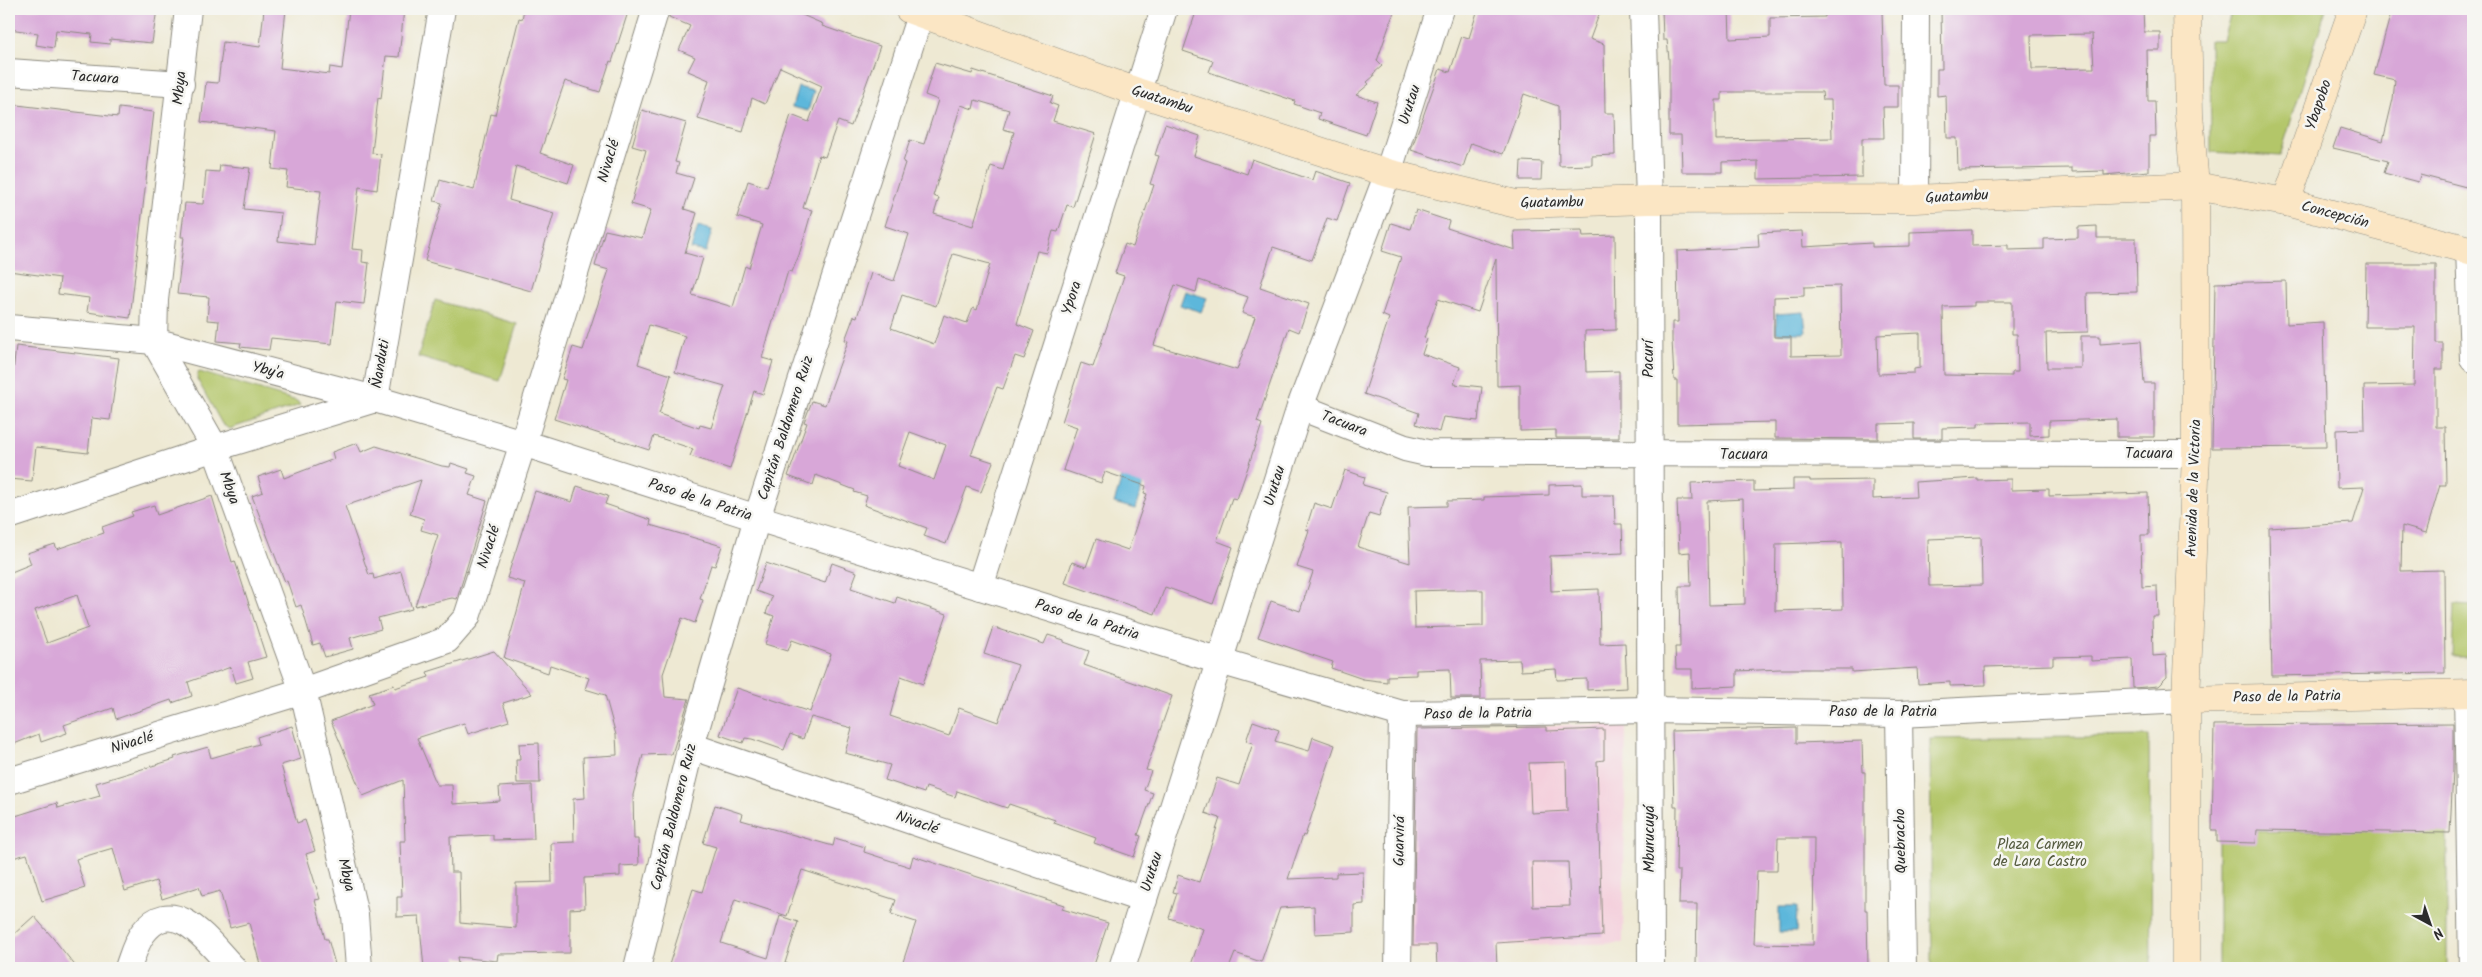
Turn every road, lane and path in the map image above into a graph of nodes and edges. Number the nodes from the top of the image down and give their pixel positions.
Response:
1 (188, 9) edge
2 (442, 9) edge
3 (656, 9) edge
4 (1164, 9) edge
5 (1440, 9) edge
6 (1643, 9) edge
7 (1916, 9) edge
8 (2187, 9) edge
9 (2353, 9) edge
10 (917, 10) edge
11 (9, 72) edge
12 (181, 84) junction
13 (1137, 92) junction
14 (1388, 173) junction
15 (2195, 186) junction
16 (1915, 199) junction
17 (1649, 200) junction
18 (2286, 202) junction
19 (2471, 250) edge
20 (9, 328) edge
21 (154, 341) junction
22 (2473, 359) edge
23 (375, 399) junction
24 (1300, 407) junction
25 (523, 443) junction
26 (215, 448) junction
27 (2196, 454) junction
28 (1649, 455) junction
29 (9, 516) edge
30 (757, 518) junction
31 (980, 587) junction
32 (1220, 661) junction
33 (303, 691) junction
34 (2470, 693) edge
35 (2186, 700) junction
36 (1650, 710) junction
37 (1402, 714) junction
38 (1899, 714) junction
39 (691, 746) junction
40 (9, 781) edge
41 (1144, 900) junction
42 (128, 968) edge
43 (233, 968) edge
44 (359, 968) edge
45 (637, 968) edge
46 (1122, 968) edge
47 (1398, 968) edge
48 (1651, 968) edge
49 (1903, 968) edge
50 (2186, 968) edge
51 (2472, 968) edge

1 - 12 street, Mbya
2 - 23 street, Ñanduti
3 - 25 street, Nivaclé
4 - 13 street, Ypora
5 - 14 street, Urutau
6 - 17 street, Pacurí
7 - 16 street
8 - 15 street, Avenida de la Victoria
9 - 18 street, Ybapobo
10 - 13 street, Guatambu
10 - 30 street, Capitán Baldomero Ruiz
11 - 12 street, Tacuara
12 - 21 street, Mbya
13 - 14 street, Guatambu
13 - 31 street, Ypora
14 - 17 street, Guatambu
14 - 24 street, Urutau
15 - 16 street, Guatambu
15 - 18 street, Concepción
15 - 27 street, Avenida de la Victoria
16 - 17 street, Guatambu
17 - 28 street, Pacurí
18 - 19 street, Concepción
19 - 22 street
20 - 21 street, Yby'a
21 - 23 street, Yby'a
21 - 26 street, Mbya
23 - 25 street, Yby'a
23 - 26 street, Ñanduti
24 - 28 street, Tacuara
24 - 32 street, Urutau
25 - 30 street, Paso de la Patria
25 - 33 street, Nivaclé
26 - 29 street, Ñanduti
26 - 33 street, Mbya
27 - 28 street, Tacuara
27 - 35 street, Avenida de la Victoria
28 - 36 street, Pacurí
30 - 31 street, Paso de la Patria
30 - 39 street, Capitán Baldomero Ruiz
31 - 32 street, Paso de la Patria
32 - 37 street, Paso de la Patria
32 - 41 street, Urutau
33 - 40 street, Nivaclé
33 - 44 street, Mbya
34 - 35 street, Paso de la Patria
34 - 51 street
35 - 38 street, Paso de la Patria
35 - 50 street, Avenida de la Victoria
36 - 37 street, Paso de la Patria
36 - 38 street, Paso de la Patria
36 - 48 street, Mburucuyá
37 - 47 street, Guarvirá
38 - 49 street, Quebracho
39 - 41 street, Nivaclé
39 - 45 street, Capitán Baldomero Ruiz
41 - 46 street, Urutau
42 - 43 street

